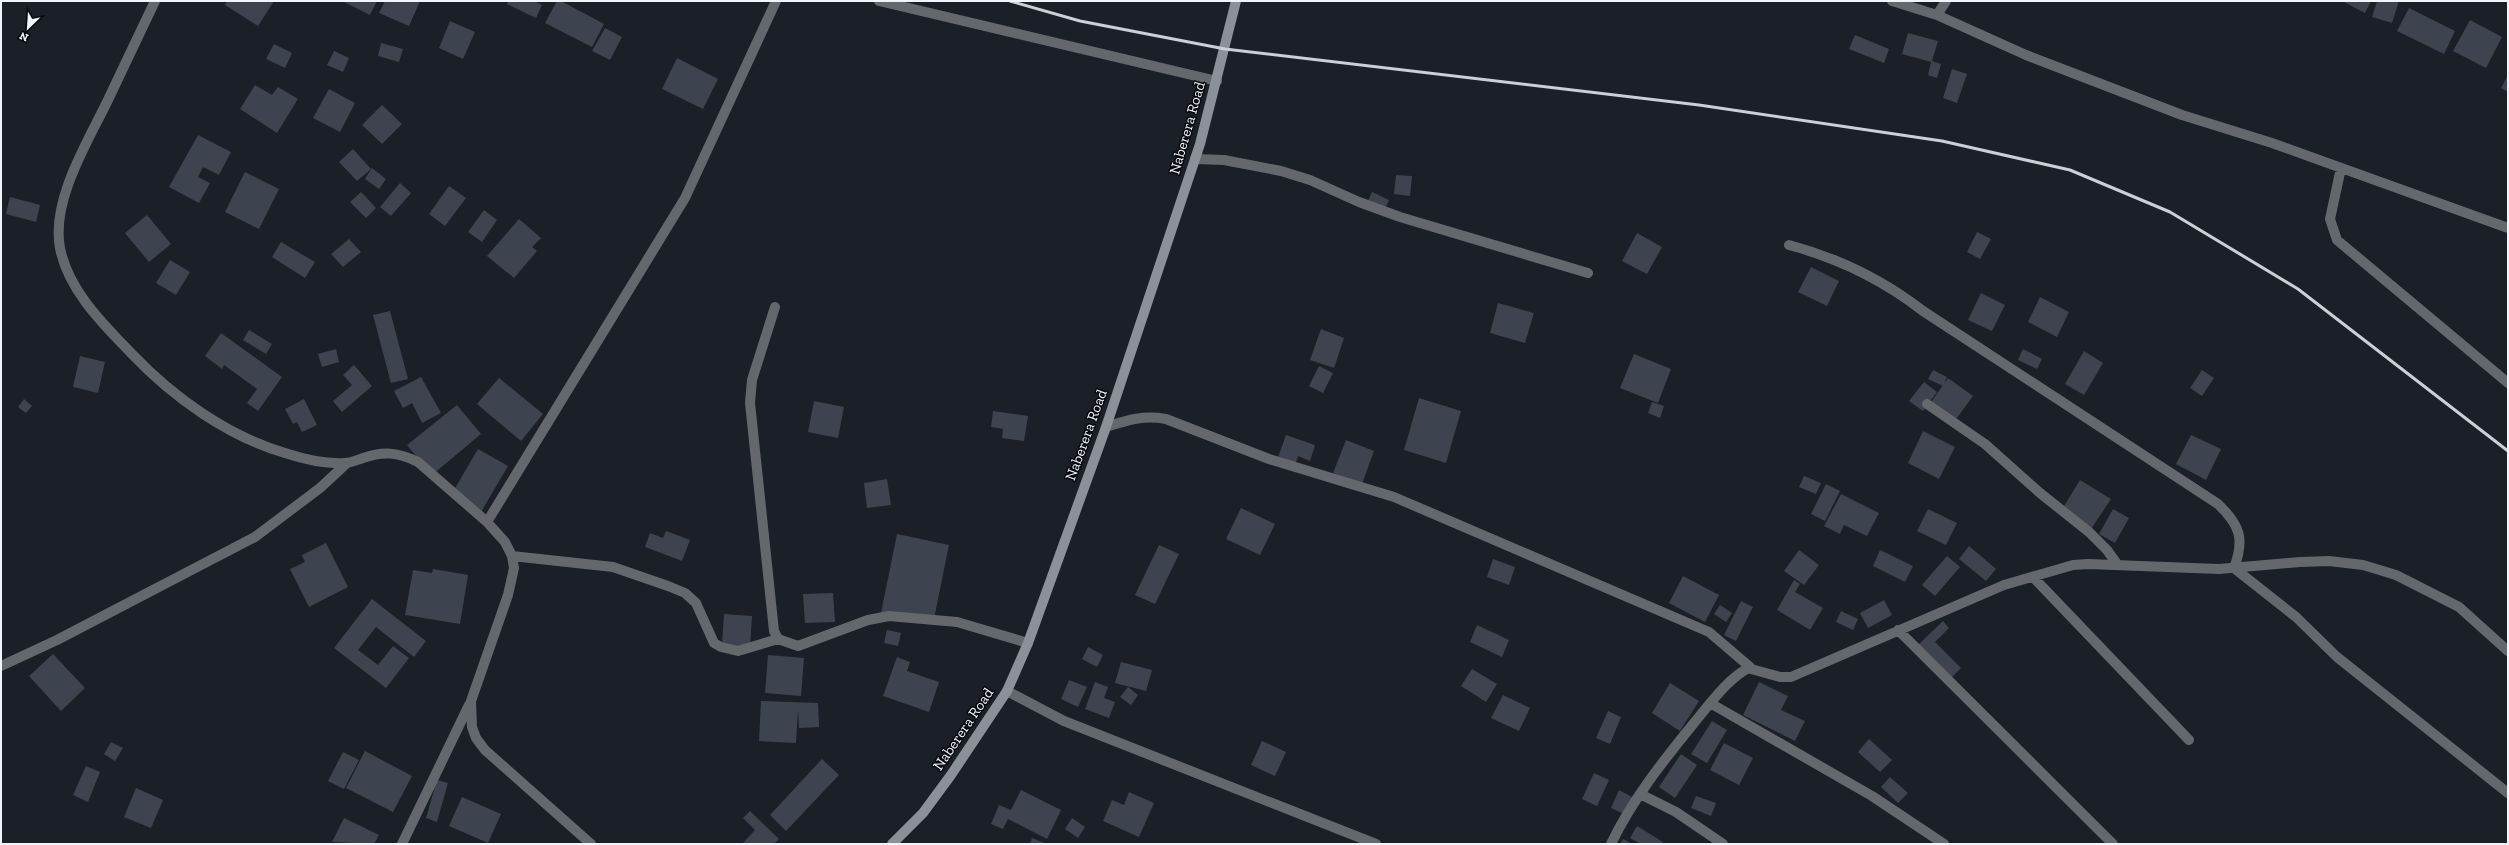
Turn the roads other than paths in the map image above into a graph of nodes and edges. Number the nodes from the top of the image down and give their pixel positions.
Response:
1 (155, 1) edge
2 (776, 1) edge
3 (879, 1) edge
4 (1236, 1) edge
5 (1892, 1) edge
6 (1946, 1) edge
7 (1937, 15) junction
8 (1217, 81) junction
9 (1195, 159) junction
10 (2341, 168) junction
11 (2508, 228) edge
12 (1789, 245) dead end
13 (1588, 273) dead end
14 (775, 307) dead end
15 (2508, 383) edge
16 (1927, 404) dead end
17 (1106, 427) junction
18 (347, 463) junction
19 (487, 522) junction
20 (512, 556) junction
21 (2117, 564) junction
22 (2234, 568) junction
23 (2033, 577) junction
24 (1898, 630) junction
25 (778, 639) junction
26 (1028, 642) junction
27 (2508, 651) edge
28 (1, 666) edge
29 (1750, 667) junction
30 (1007, 691) junction
31 (471, 701) junction
32 (1710, 703) junction
33 (2189, 740) dead end
34 (2508, 793) edge
35 (1640, 794) junction
36 (402, 844) edge
37 (591, 844) edge
38 (892, 844) edge
39 (1376, 844) edge
40 (1611, 844) edge
41 (1723, 844) edge
42 (1944, 844) edge
43 (2113, 844) edge

1 - 18 street
2 - 19 street
3 - 8 street
4 - 8 street, Naberera Road
5 - 7 street
6 - 7 street
7 - 10 street
8 - 9 street, Naberera Road
9 - 13 street
9 - 17 street, Naberera Road
10 - 11 street
10 - 15 street
12 - 22 street
14 - 25 street
16 - 21 street
17 - 26 street, Naberera Road
17 - 29 street
18 - 19 street
18 - 28 street
19 - 20 street
20 - 25 street
20 - 31 street
21 - 22 street
21 - 23 street
22 - 27 street
22 - 34 street
23 - 24 street
23 - 33 street
24 - 29 street
24 - 43 street
25 - 26 street
26 - 30 street, Naberera Road
29 - 32 street
30 - 38 street, Naberera Road
30 - 39 street
31 - 36 street
31 - 37 street
32 - 35 street
32 - 42 street
35 - 40 street
35 - 41 street

